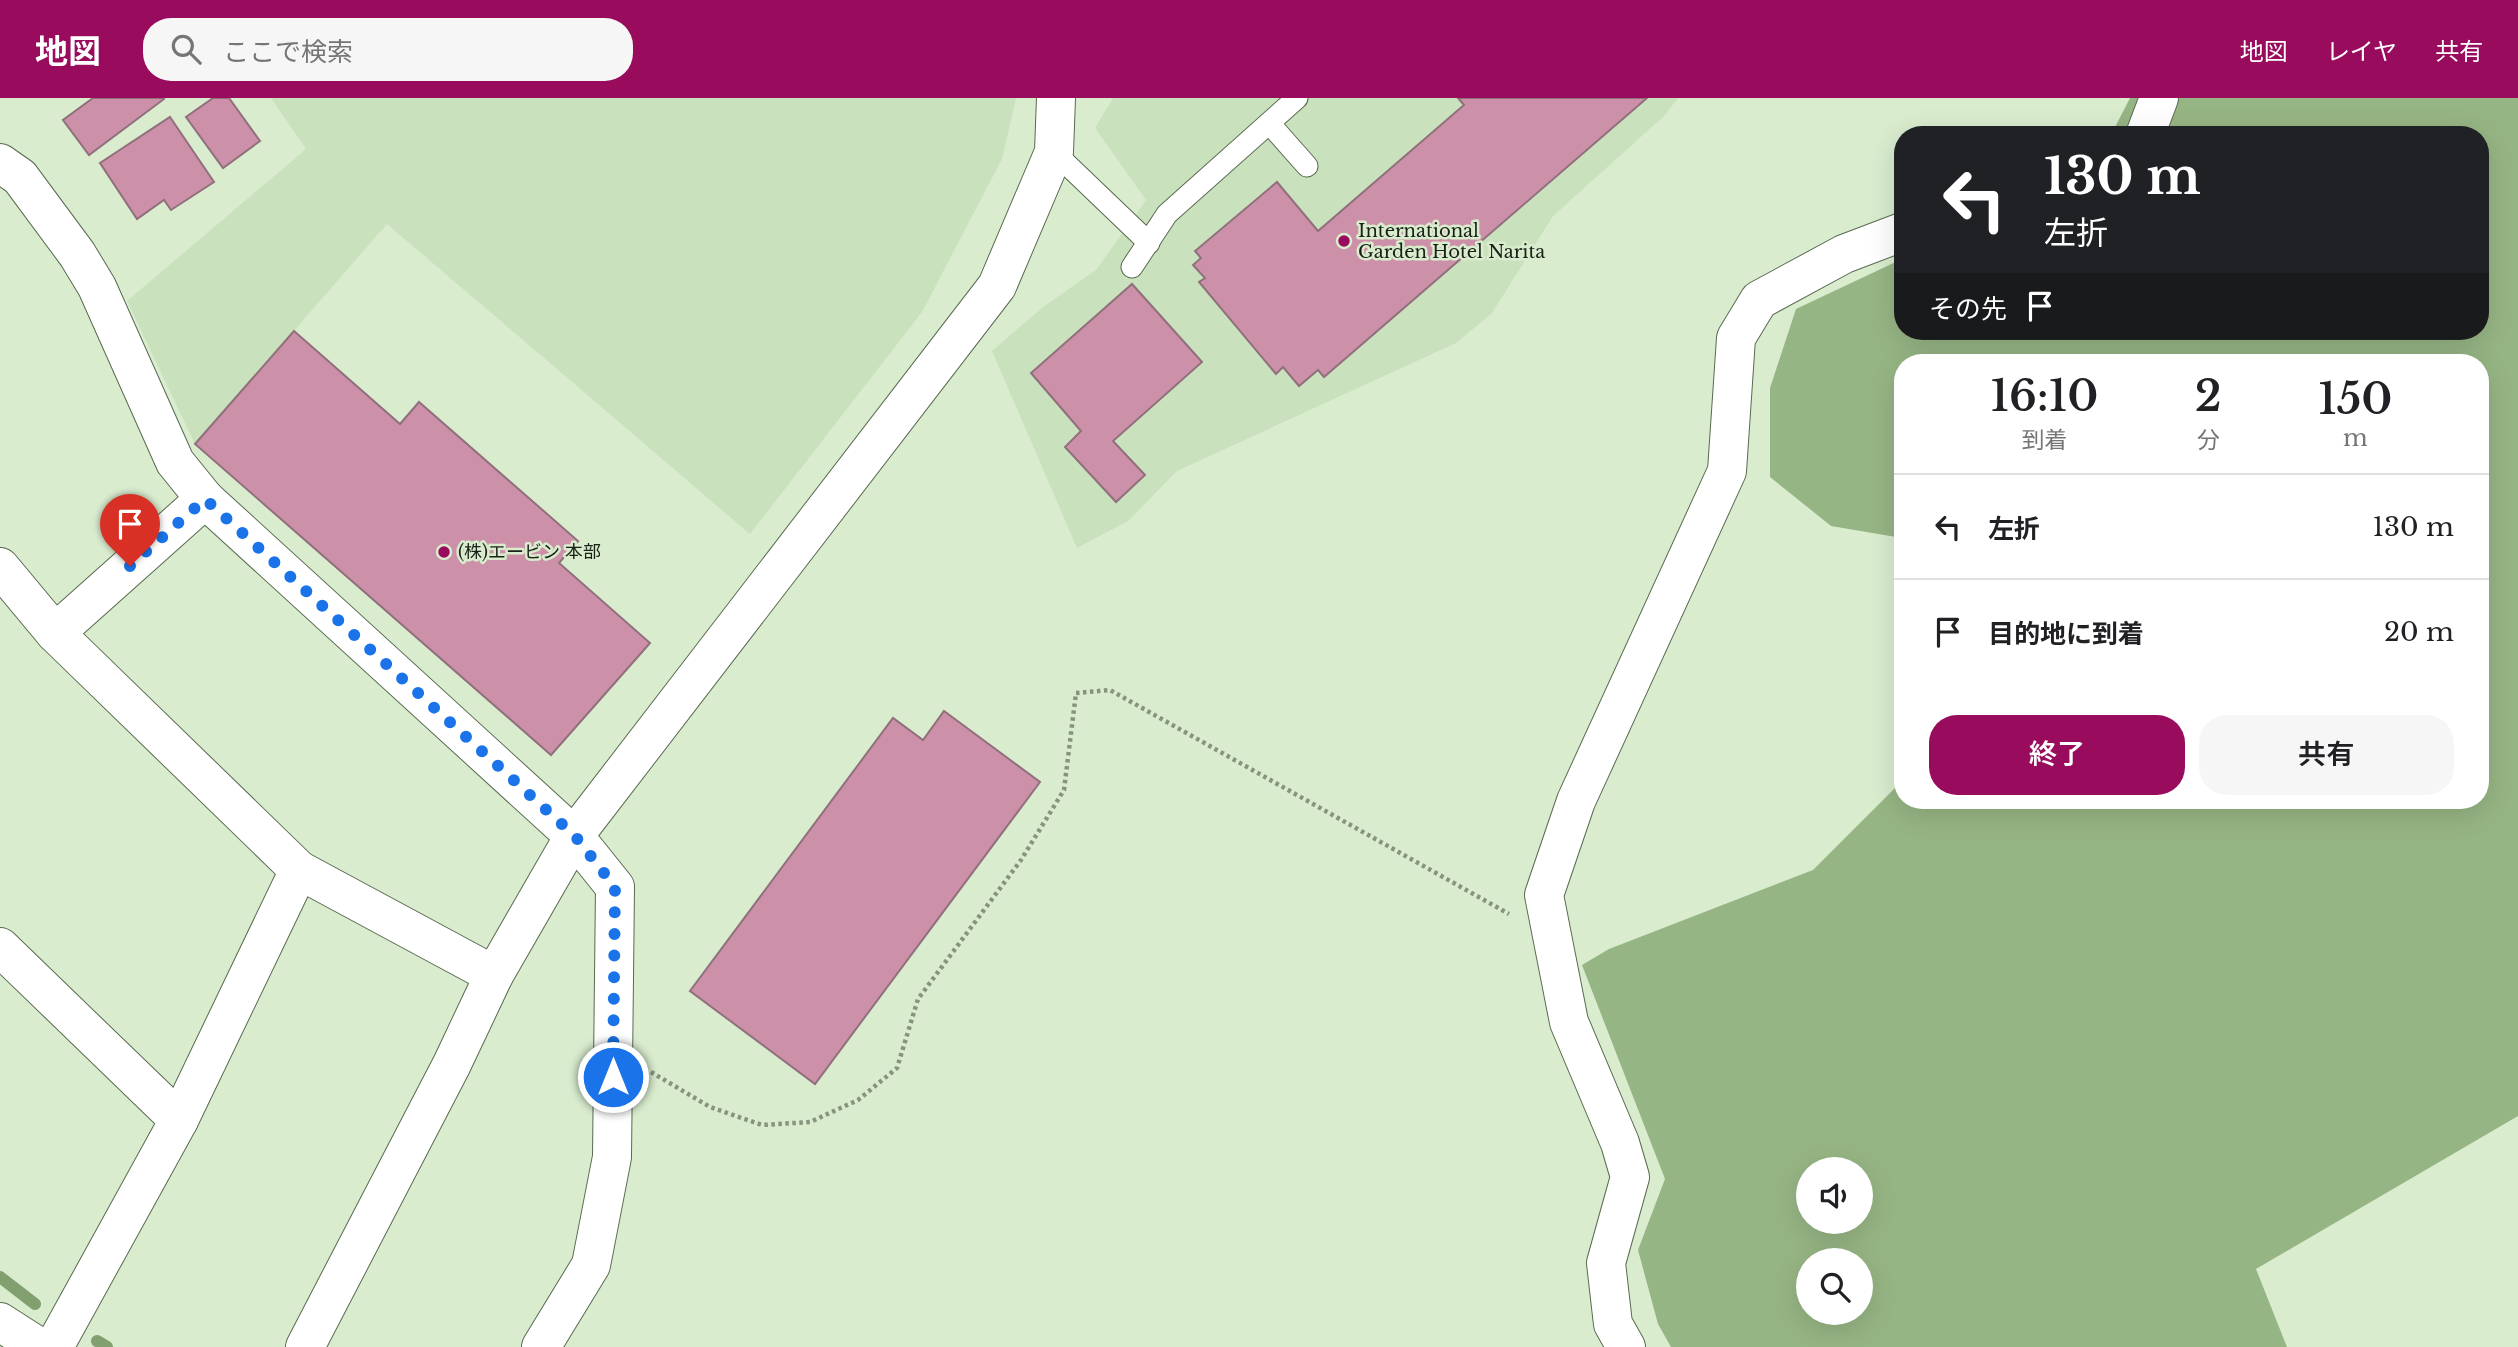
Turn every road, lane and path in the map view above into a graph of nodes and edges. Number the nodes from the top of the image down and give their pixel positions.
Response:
1 (1056, 98) edge
2 (1297, 98) edge
3 (2159, 98) edge
4 (1269, 123) junction
5 (2148, 126) edge
6 (1054, 152) junction
7 (0, 163) edge
8 (1307, 166) dead end
9 (1894, 235) edge
10 (1149, 243) junction
11 (1132, 267) dead end
12 (205, 499) junction
13 (0, 567) edge
14 (55, 634) junction
15 (575, 836) junction
16 (299, 870) junction
17 (1553, 938) junction
18 (0, 947) edge
19 (494, 975) junction
20 (613, 1050) junction
21 (179, 1120) junction
22 (0, 1322) edge
23 (39, 1347) edge
24 (54, 1347) edge
25 (305, 1347) edge
26 (541, 1347) edge
27 (1626, 1347) edge

1 - 6 street
2 - 4 lane
3 - 5 street
4 - 8 lane
4 - 10 lane
6 - 10 lane
6 - 15 street
7 - 12 street
9 - 17 street
10 - 11 lane
12 - 14 street
12 - 15 street
13 - 14 street
14 - 16 street
15 - 19 street
15 - 20 street
16 - 19 street
16 - 21 street
17 - 20 path
17 - 27 street
18 - 21 street
19 - 25 street
20 - 26 street
21 - 24 street
22 - 23 street

